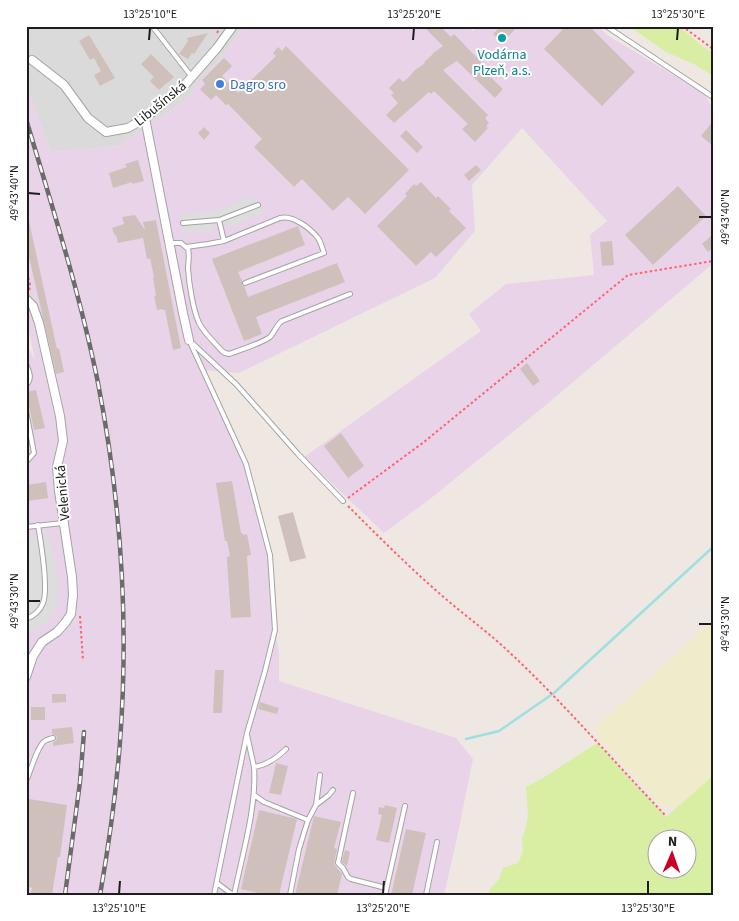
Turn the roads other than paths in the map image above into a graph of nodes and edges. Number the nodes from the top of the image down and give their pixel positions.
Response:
1 (152, 26) edge
2 (233, 26) edge
3 (606, 26) edge
4 (32, 60) dead end
5 (192, 76) junction
6 (713, 97) edge
7 (145, 118) junction
8 (258, 205) dead end
9 (218, 220) junction
10 (183, 224) dead end
11 (224, 241) junction
12 (169, 243) junction
13 (186, 247) junction
14 (245, 283) dead end
15 (350, 294) dead end
16 (26, 299) edge
17 (189, 340) junction
18 (26, 364) edge
19 (26, 384) edge
20 (26, 411) edge
21 (26, 462) edge
22 (343, 501) road end
23 (64, 523) junction
24 (38, 526) junction
25 (26, 527) edge
26 (26, 619) edge
27 (26, 677) edge
28 (247, 733) junction
29 (52, 738) dead end
30 (286, 750) dead end
31 (254, 767) junction
32 (320, 775) dead end
33 (26, 781) edge
34 (333, 790) dead end
35 (353, 793) dead end
36 (254, 795) junction
37 (316, 805) junction
38 (405, 806) dead end
39 (308, 820) junction
40 (437, 842) dead end
41 (217, 883) junction
42 (386, 888) junction
43 (214, 895) edge
44 (233, 895) edge
45 (290, 895) edge
46 (384, 895) edge
47 (426, 895) edge

1 - 5 lane
2 - 5 street, Libušínská
3 - 6 lane
4 - 7 street, Libušínská
5 - 7 street, Libušínská
7 - 12 street
8 - 9 lane
9 - 10 lane
9 - 11 lane
11 - 13 lane
11 - 14 lane
12 - 13 lane
12 - 17 street
13 - 15 lane
16 - 23 street, Velenická
17 - 22 lane
17 - 28 lane
18 - 19 lane
20 - 21 lane
23 - 24 lane
23 - 27 street, Velenická
24 - 25 lane
24 - 26 lane
28 - 31 lane
28 - 41 lane
29 - 33 lane
30 - 31 lane
31 - 36 lane
32 - 37 lane
34 - 37 lane
35 - 42 lane
36 - 39 lane
36 - 44 lane
37 - 39 lane
38 - 42 lane
39 - 45 lane
40 - 47 lane
41 - 43 lane
41 - 44 lane
42 - 46 lane

